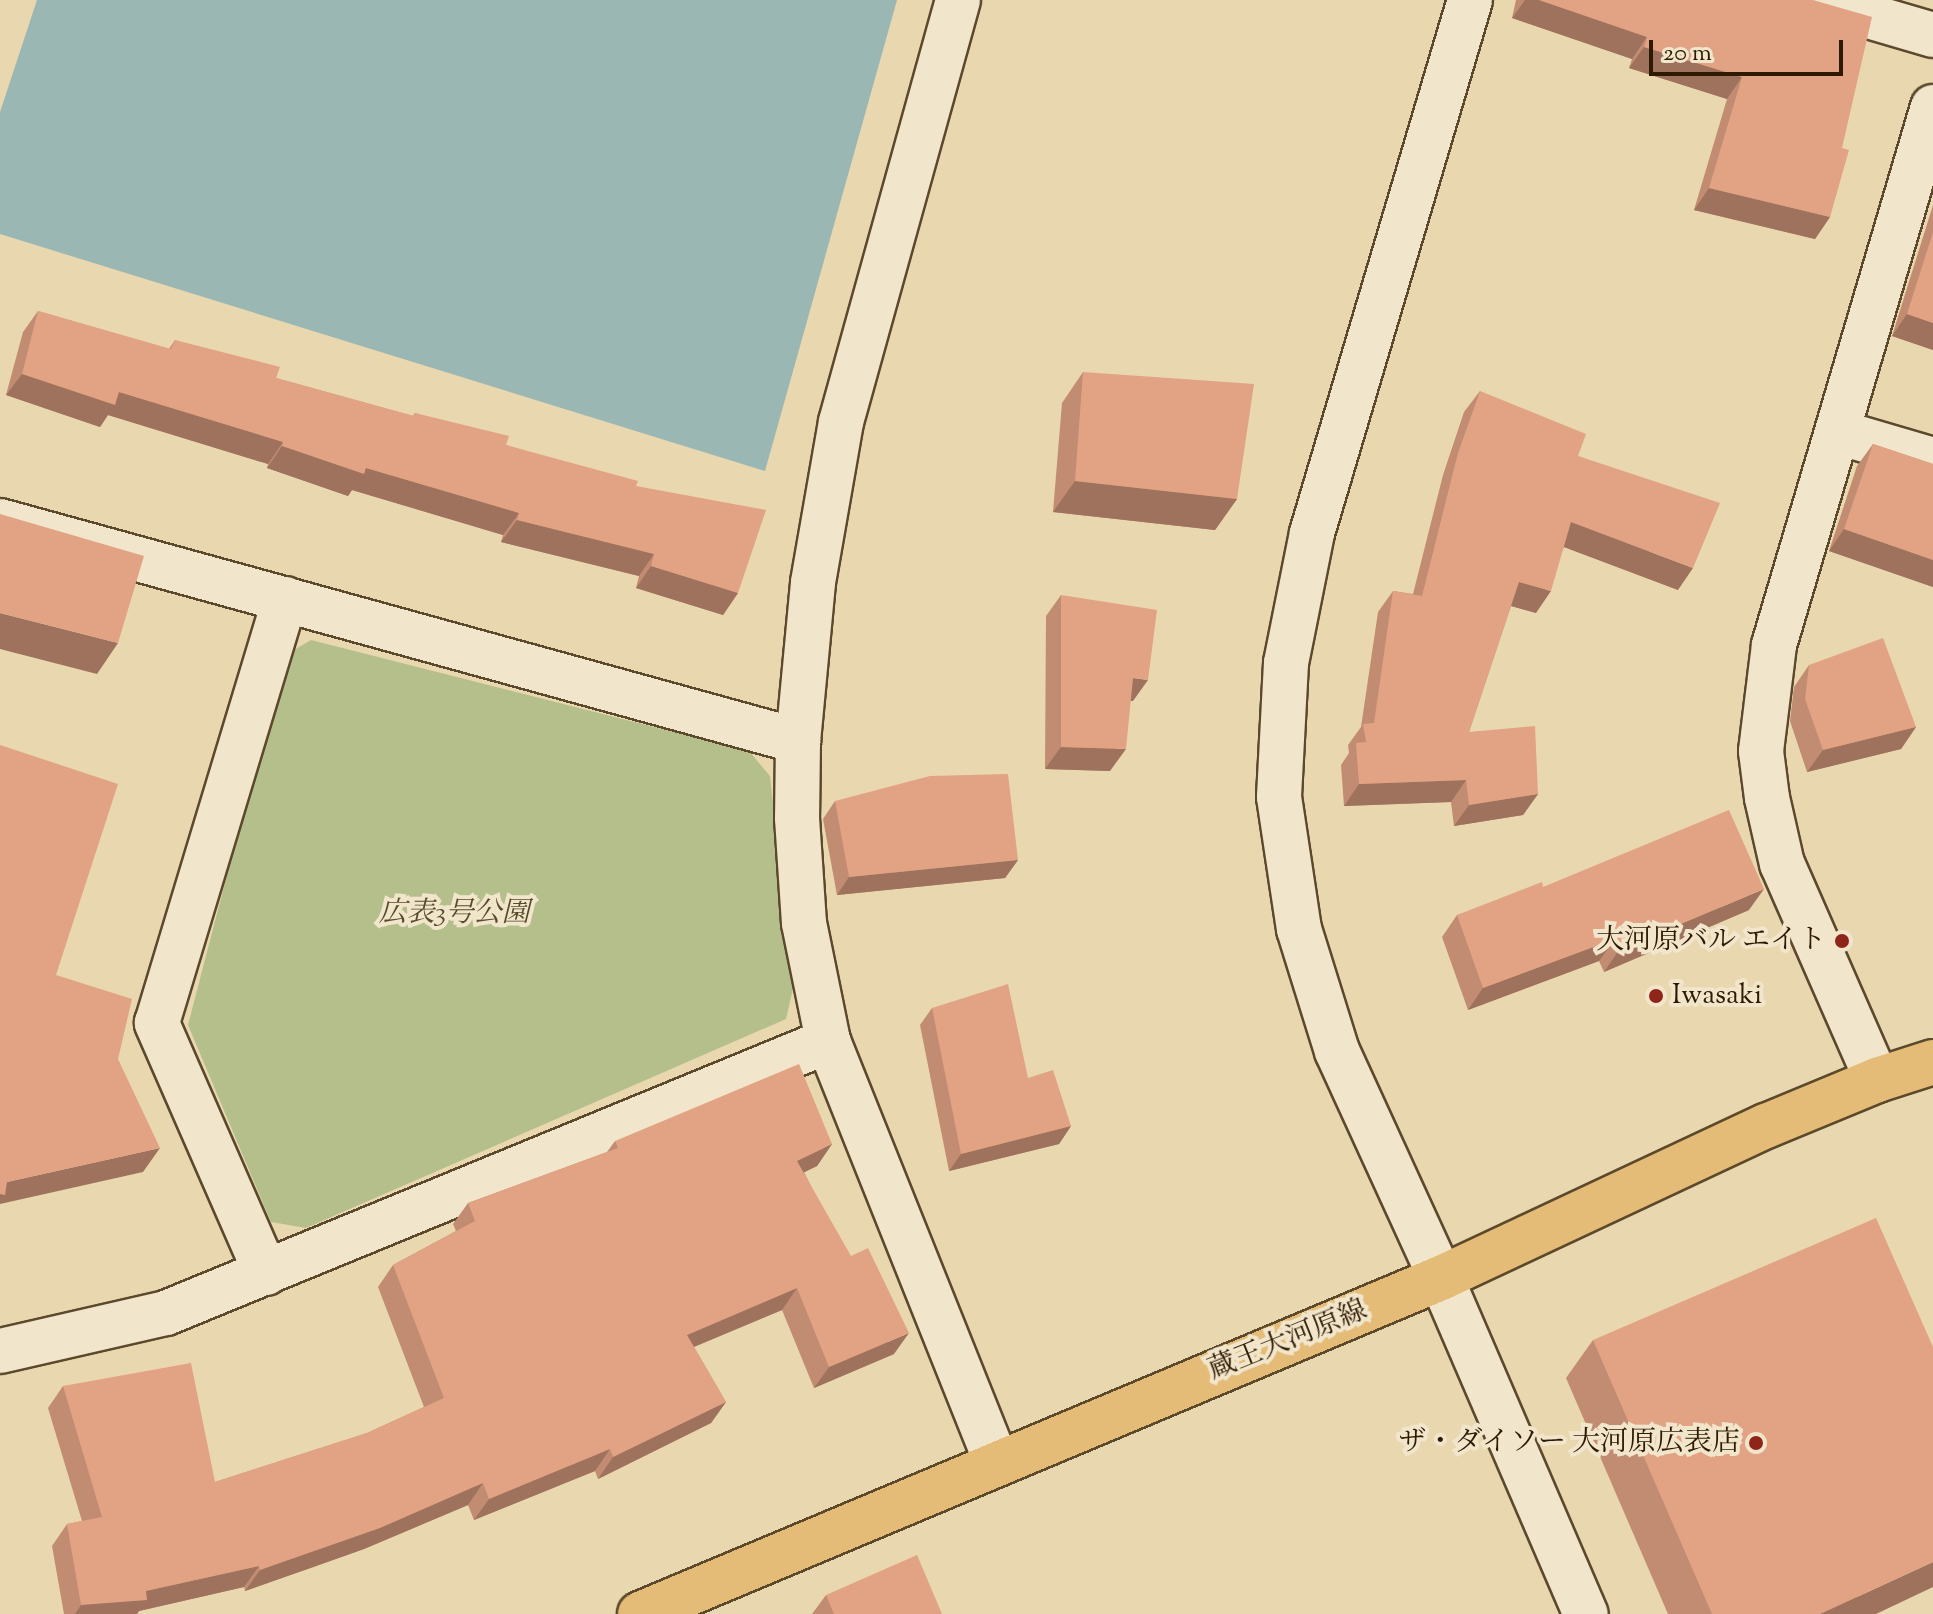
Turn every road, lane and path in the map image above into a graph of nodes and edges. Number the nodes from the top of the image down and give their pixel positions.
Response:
1 (958, 0) edge
2 (1470, 0) edge
3 (1814, 0) edge
4 (1933, 35) edge
5 (1933, 107) edge
6 (1838, 432) junction
7 (1933, 460) edge
8 (0, 521) edge
9 (285, 599) junction
10 (798, 741) junction
11 (828, 1041) junction
12 (1933, 1062) edge
13 (1877, 1080) junction
14 (266, 1273) junction
15 (1441, 1278) junction
16 (0, 1351) edge
17 (996, 1462) junction
18 (640, 1614) edge
19 (1586, 1614) edge

1 - 10 street
2 - 15 street
3 - 4 street
5 - 6 street
6 - 7 street
6 - 13 street
8 - 9 street
9 - 10 street
9 - 14 street
10 - 11 street
11 - 14 street
11 - 17 street
12 - 13 main road, 蔵王大河原線
13 - 15 main road, 蔵王大河原線
14 - 16 street
15 - 17 main road, 蔵王大河原線
15 - 19 street
17 - 18 main road, 蔵王大河原線

